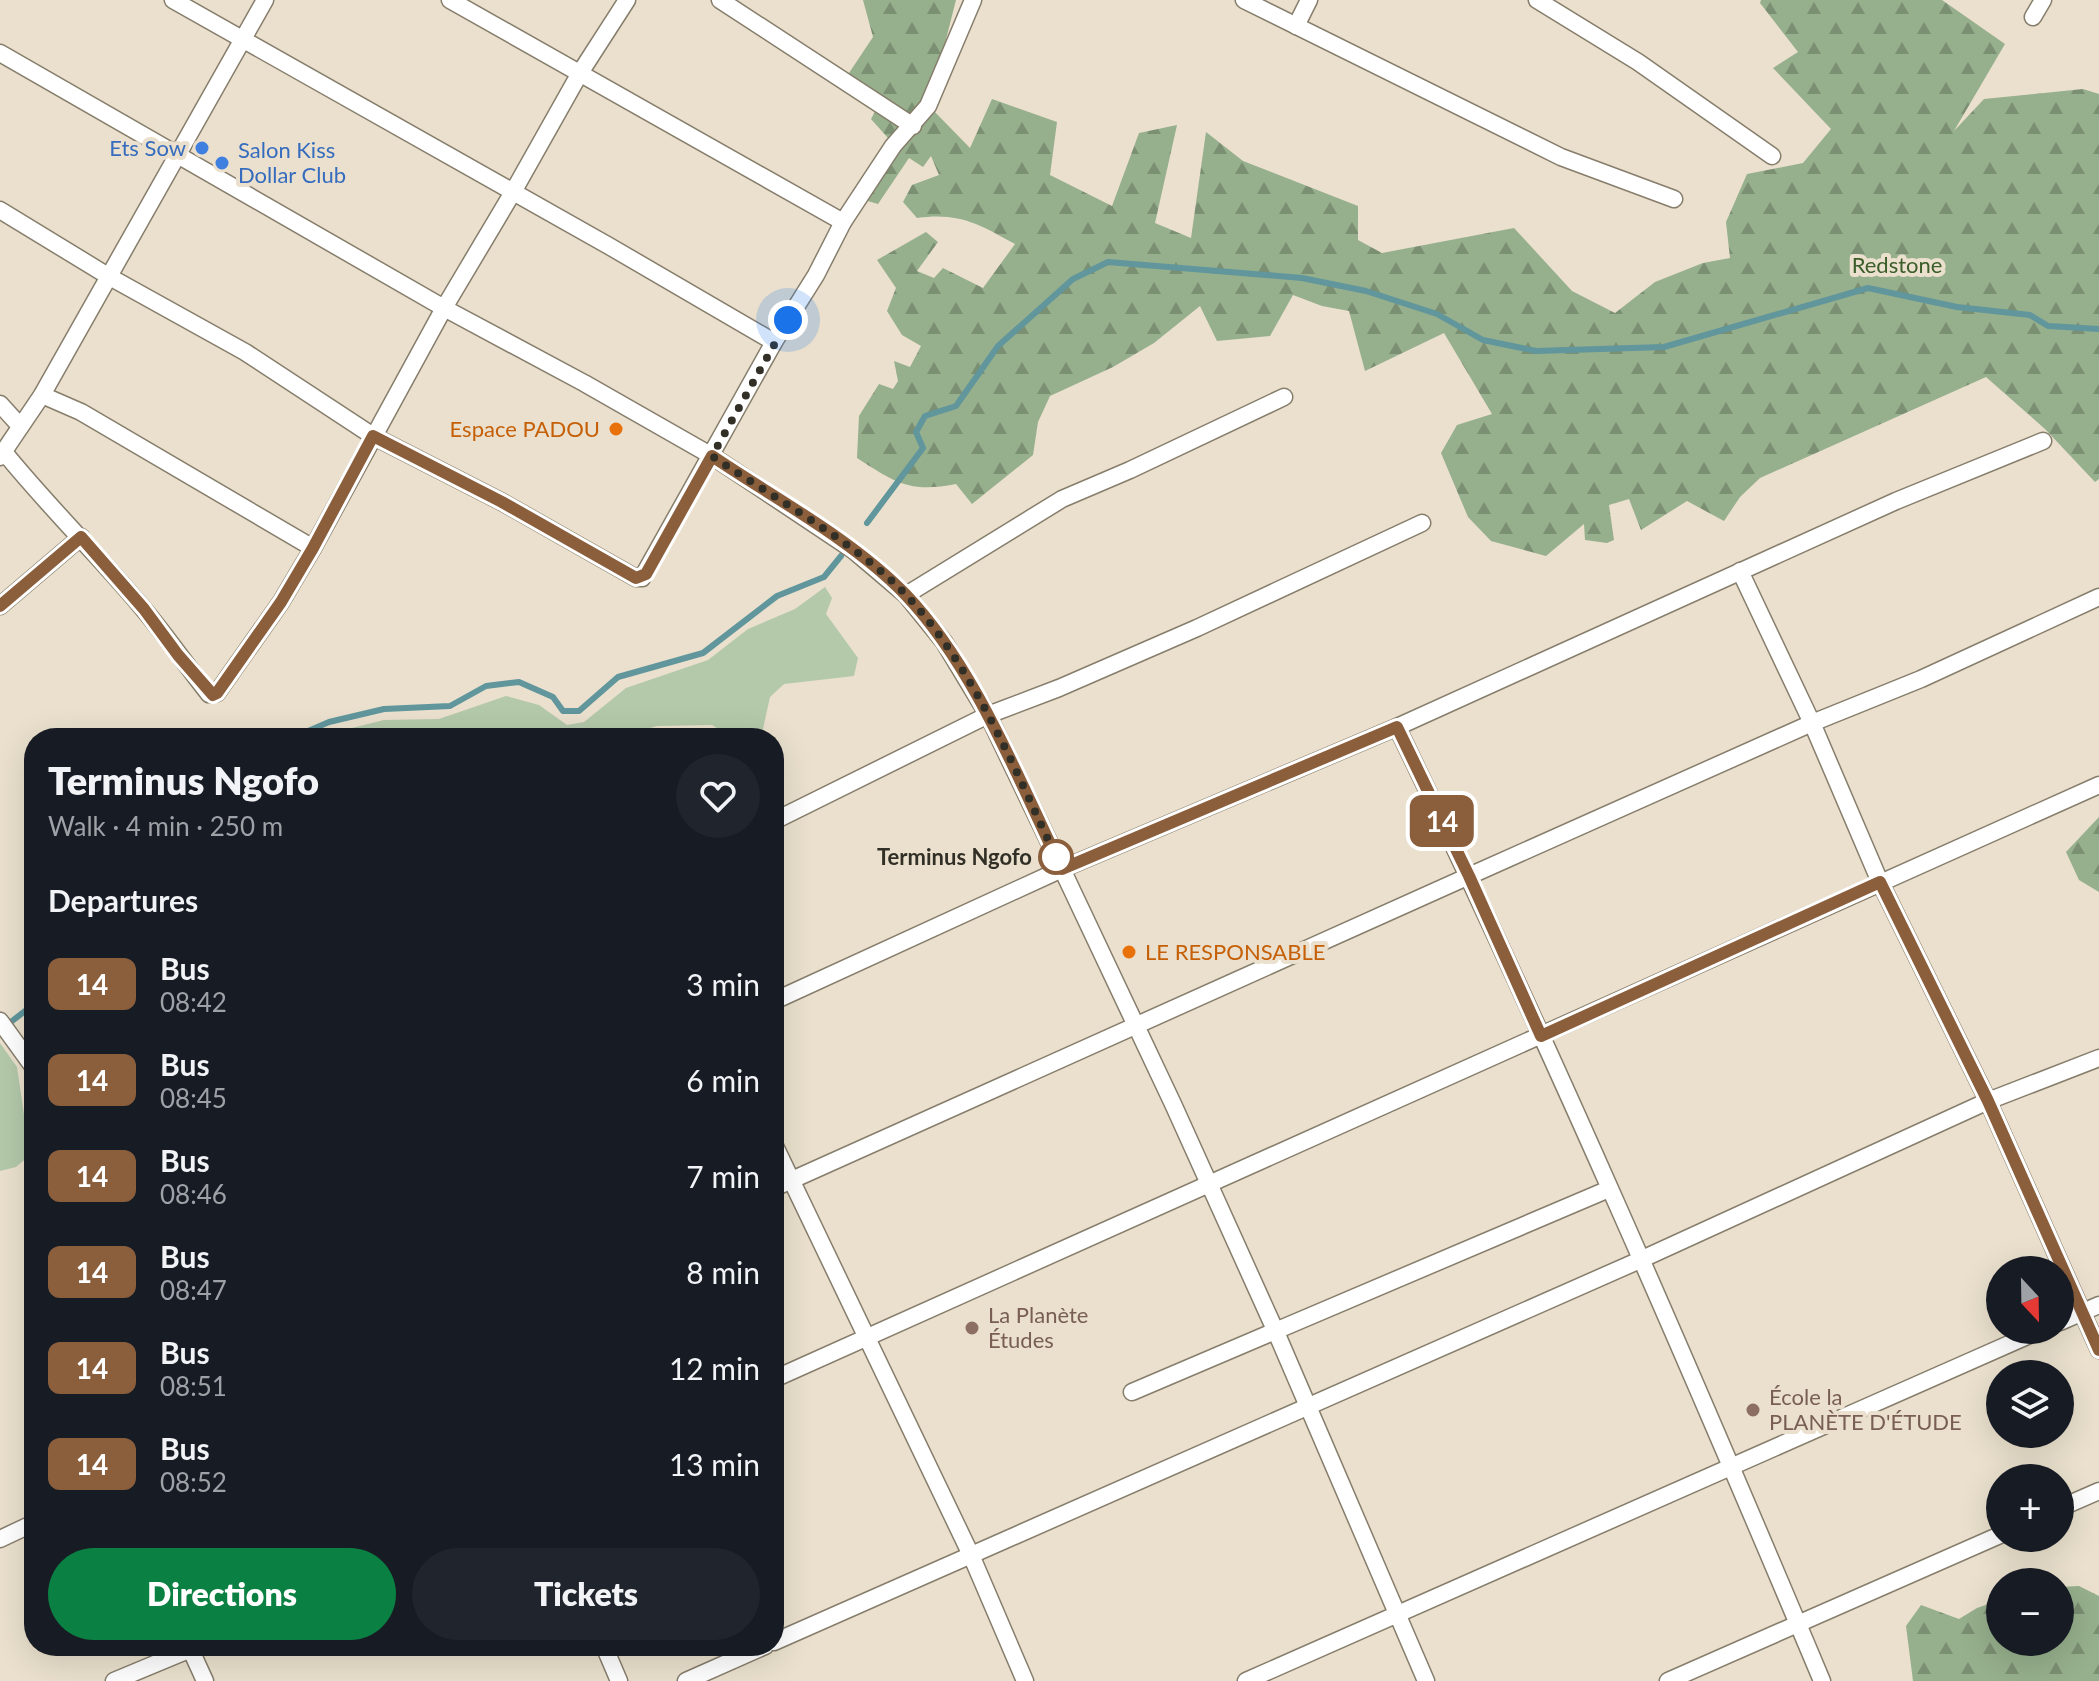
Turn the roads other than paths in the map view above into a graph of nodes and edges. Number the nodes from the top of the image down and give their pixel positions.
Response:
1 (173, 0) edge
2 (265, 0) edge
3 (450, 0) edge
4 (627, 0) edge
5 (720, 0) edge
6 (973, 0) edge
7 (1244, 0) edge
8 (1309, 0) edge
9 (1537, 0) edge
10 (2043, 0) edge
11 (2033, 17) dead end
12 (1296, 26) junction
13 (241, 40) junction
14 (0, 53) edge
15 (580, 73) junction
16 (913, 126) junction
17 (178, 155) junction
18 (1772, 156) dead end
19 (513, 192) junction
20 (1674, 199) dead end
21 (0, 210) edge
22 (843, 222) junction
23 (108, 276) junction
24 (444, 308) junction
25 (774, 342) junction
26 (42, 395) junction
27 (1284, 397) dead end
28 (0, 404) edge
29 (20, 426) junction
30 (373, 436) junction
31 (2043, 441) dead end
32 (2, 454) edge
33 (712, 456) junction
34 (1422, 523) dead end
35 (81, 537) junction
36 (313, 548) junction
37 (1740, 571) junction
38 (906, 595) junction
39 (2099, 597) edge
40 (0, 606) edge
41 (988, 715) junction
42 (1812, 723) junction
43 (1397, 727) junction
44 (2099, 785) edge
45 (784, 816) edge
46 (1062, 869) junction
47 (1469, 876) junction
48 (1880, 882) junction
49 (784, 996) edge
50 (0, 1021) edge
51 (1136, 1026) junction
52 (1541, 1036) junction
53 (24, 1054) edge
54 (2099, 1058) edge
55 (1988, 1101) junction
56 (784, 1166) edge
57 (791, 1181) junction
58 (784, 1184) edge
59 (1208, 1184) junction
60 (1609, 1189) junction
61 (1640, 1260) junction
62 (2099, 1305) edge
63 (2081, 1312) junction
64 (2074, 1315) edge
65 (1276, 1332) junction
66 (868, 1337) junction
67 (2009, 1344) edge
68 (2099, 1350) edge
69 (784, 1375) edge
70 (1132, 1392) dead end
71 (1308, 1406) junction
72 (1731, 1465) junction
73 (2099, 1491) edge
74 (2074, 1502) edge
75 (24, 1528) edge
76 (0, 1539) edge
77 (1986, 1541) edge
78 (971, 1555) junction
79 (1398, 1614) junction
80 (1798, 1624) junction
81 (784, 1638) edge
82 (172, 1656) edge
83 (196, 1656) edge
84 (608, 1656) edge
85 (742, 1656) edge
86 (114, 1681) edge
87 (205, 1681) edge
88 (619, 1681) edge
89 (686, 1681) edge
90 (1025, 1681) edge
91 (1246, 1681) edge
92 (1426, 1681) edge
93 (1668, 1681) edge
94 (1822, 1681) edge

1 - 13 street
2 - 13 street
3 - 15 street
4 - 15 street
5 - 16 street
6 - 16 street
7 - 12 street
8 - 12 street
9 - 18 street
10 - 11 street
12 - 20 street
13 - 17 street
13 - 19 street
14 - 17 street
15 - 19 street
15 - 22 street
16 - 22 street
17 - 23 street
17 - 24 street
19 - 24 street
19 - 25 street
21 - 23 street
22 - 25 street
23 - 26 street
23 - 30 street
24 - 30 street
24 - 33 street
25 - 33 street
26 - 29 street
26 - 36 street
27 - 38 street
28 - 29 street
29 - 32 street
30 - 33 street
30 - 36 street
31 - 37 street
32 - 35 street
33 - 38 street
34 - 41 street
35 - 36 street
35 - 40 street
37 - 42 street
37 - 43 street
38 - 41 street
39 - 42 street
41 - 45 street
41 - 46 street
42 - 47 street
42 - 48 street
43 - 46 street
43 - 47 street
44 - 48 street
46 - 49 street
46 - 51 street
47 - 51 street
47 - 52 street
48 - 52 street
48 - 55 street
50 - 53 street
51 - 57 street
51 - 59 street
52 - 59 street
52 - 60 street
54 - 55 street
55 - 61 street
55 - 63 street
56 - 57 street
57 - 58 street
57 - 66 street
59 - 65 street
59 - 66 street
60 - 61 street
60 - 65 street
61 - 71 street
61 - 72 street
62 - 63 street
63 - 64 street
63 - 68 street
65 - 70 street
65 - 71 street
66 - 69 street
66 - 78 street
67 - 72 street
71 - 78 street
71 - 79 street
72 - 79 street
72 - 80 street
73 - 74 street
75 - 76 street
77 - 80 street
78 - 81 street
78 - 90 street
79 - 91 street
79 - 92 street
80 - 93 street
80 - 94 street
82 - 86 street
83 - 87 street
84 - 88 street
85 - 89 street

